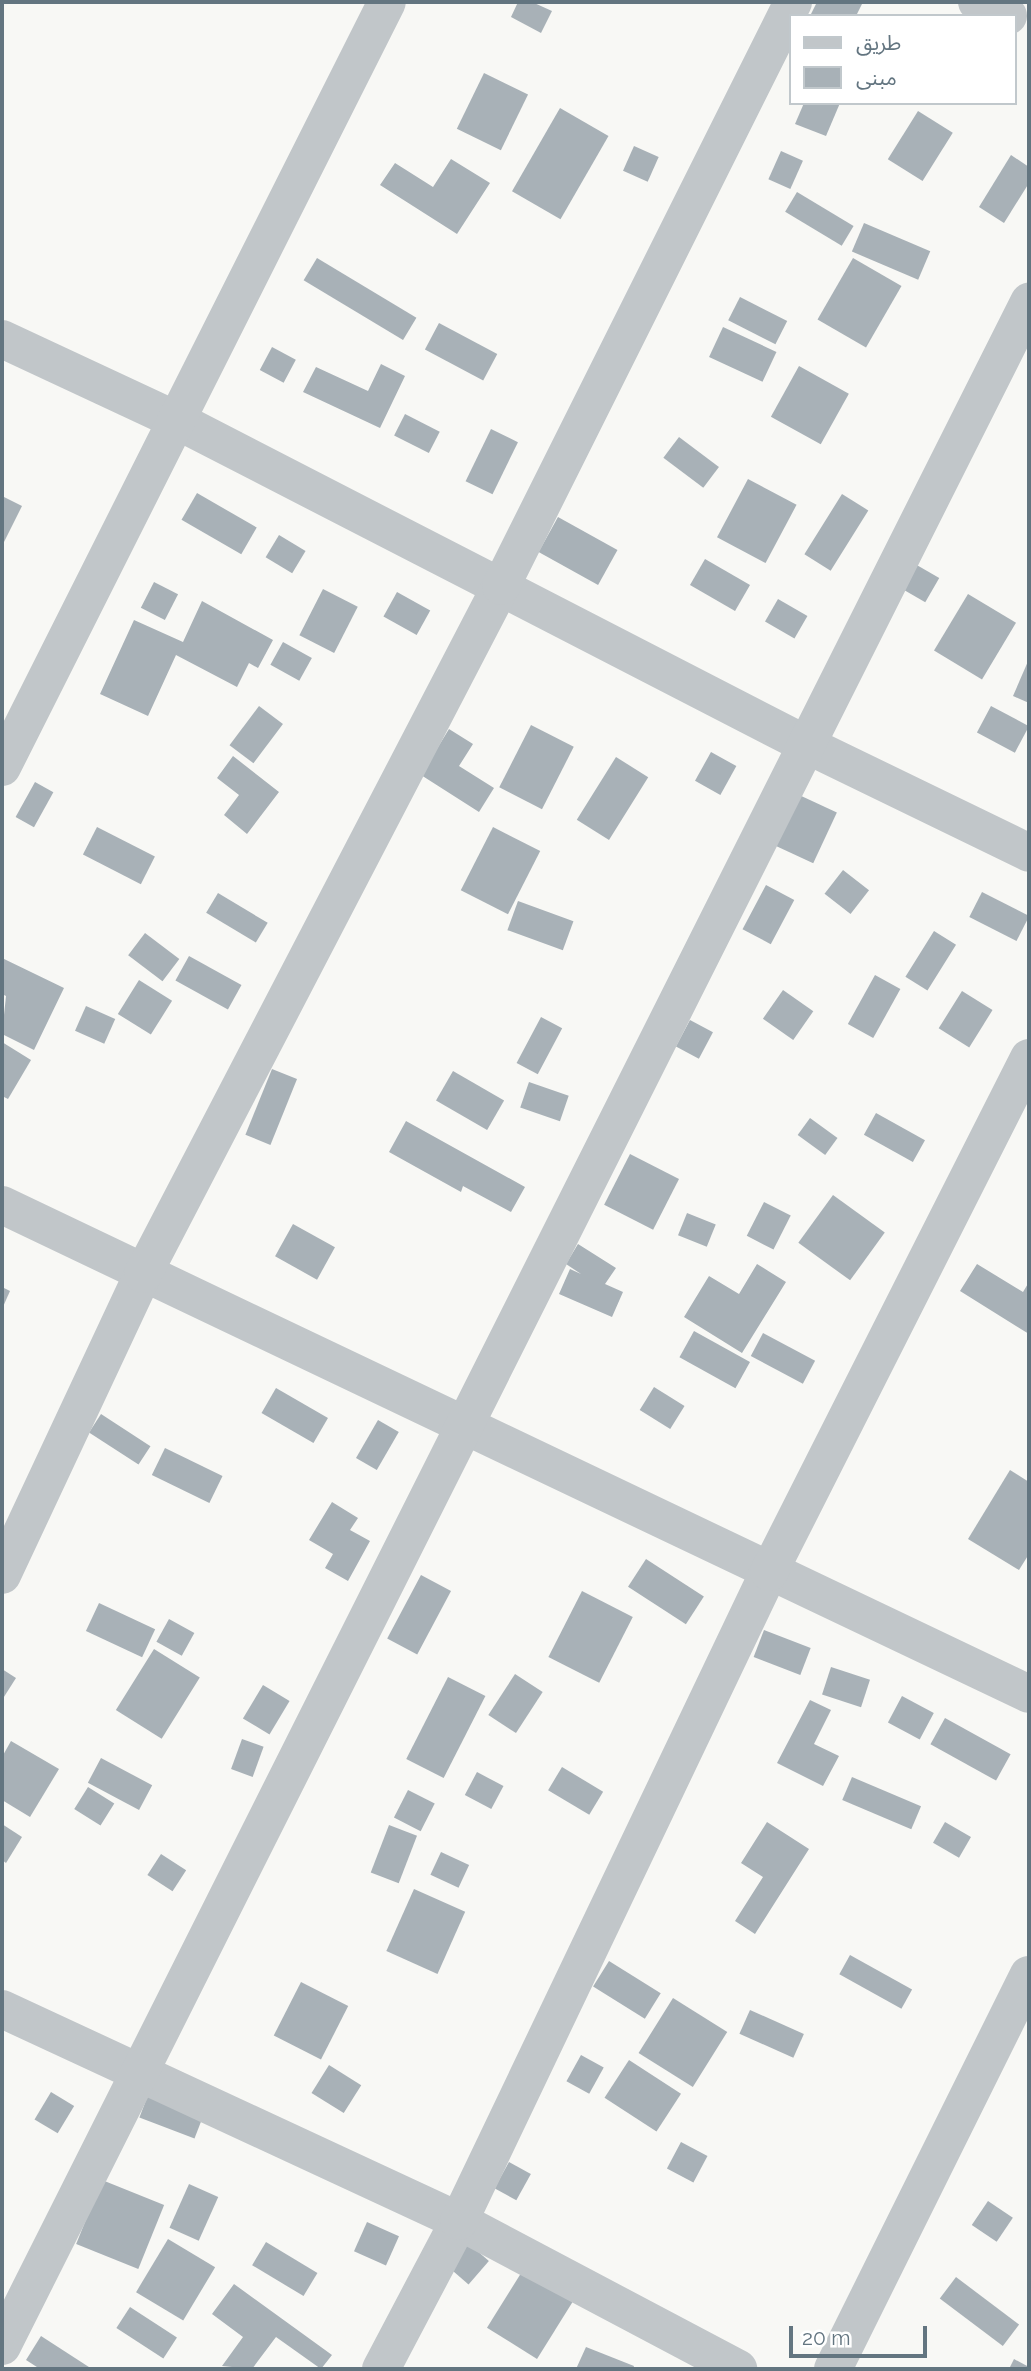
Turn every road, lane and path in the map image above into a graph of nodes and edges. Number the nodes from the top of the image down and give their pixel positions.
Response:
1 (387, 2) edge
2 (793, 2) edge
3 (977, 2) edge
4 (1004, 14) edge
5 (1029, 302) edge
6 (2, 339) edge
7 (178, 421) junction
8 (501, 586) junction
9 (807, 745) junction
10 (2, 766) edge
11 (1029, 853) edge
12 (1029, 1058) edge
13 (2, 1205) edge
14 (143, 1274) junction
15 (466, 1424) junction
16 (769, 1572) junction
17 (2, 1575) edge
18 (1029, 1694) edge
19 (1025, 1995) edge
20 (2, 2009) edge
21 (138, 2073) junction
22 (459, 2221) junction
23 (2, 2346) edge
24 (381, 2369) edge
25 (738, 2369) edge
26 (833, 2369) edge

1 - 7 street
2 - 8 street
3 - 4 street
5 - 9 street
6 - 7 street
7 - 8 street
7 - 10 street
8 - 9 street
8 - 14 street
9 - 11 street
9 - 15 street
12 - 16 street
13 - 14 street
14 - 15 street
14 - 17 street
15 - 16 street
15 - 21 street
16 - 18 street
16 - 22 street
19 - 26 street
20 - 21 street
21 - 22 street
21 - 23 street
22 - 24 street
22 - 25 street

